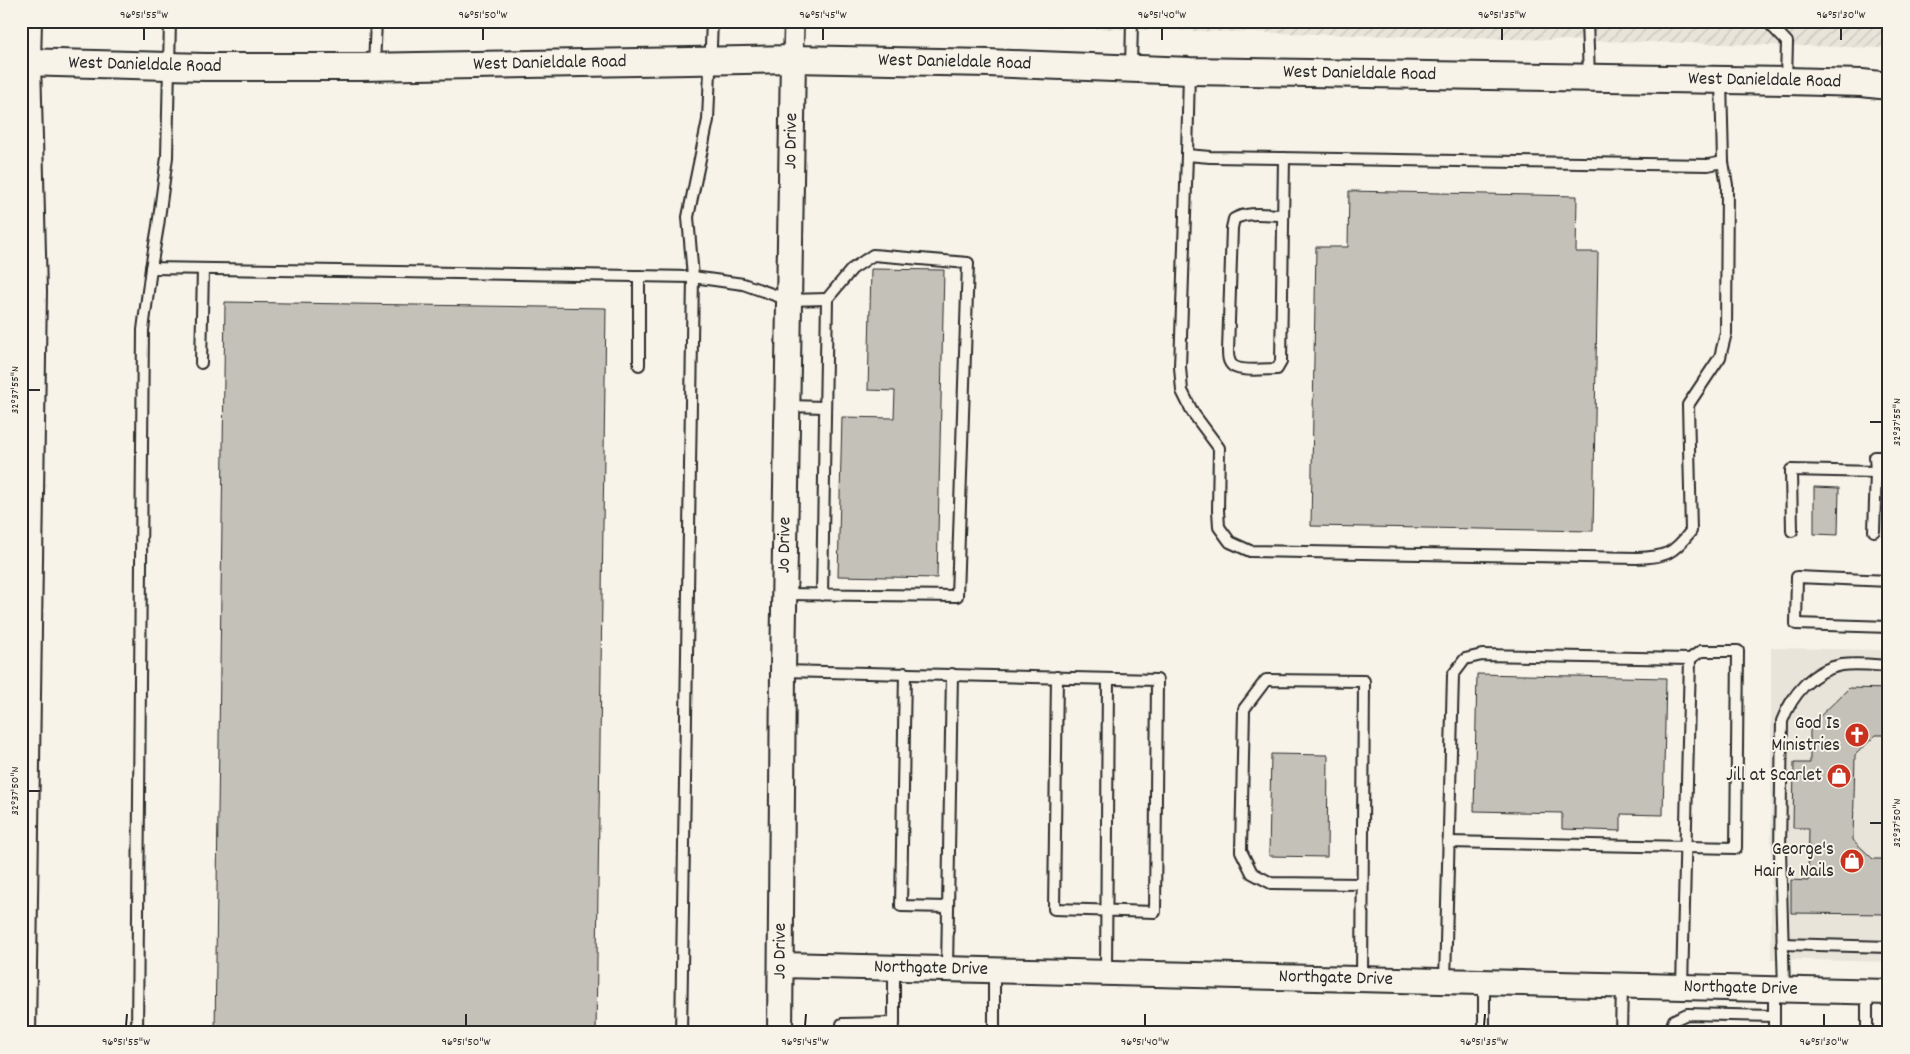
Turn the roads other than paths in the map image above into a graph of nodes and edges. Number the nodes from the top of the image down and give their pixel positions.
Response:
1 (29, 21) edge
2 (170, 21) edge
3 (376, 21) edge
4 (712, 21) edge
5 (794, 21) edge
6 (1132, 21) edge
7 (1587, 21) edge
8 (1767, 21) edge
9 (793, 59) junction
10 (710, 60) junction
11 (25, 62) edge
12 (168, 66) junction
13 (374, 67) junction
14 (1131, 69) junction
15 (1190, 71) junction
16 (1589, 77) junction
17 (1721, 80) junction
18 (1786, 81) junction
19 (1889, 86) edge
20 (1187, 155) junction
21 (1284, 158) junction
22 (1724, 162) junction
23 (1283, 215) junction
24 (151, 268) junction
25 (203, 269) junction
26 (639, 276) junction
27 (693, 277) junction
28 (827, 299) junction
29 (789, 300) junction
30 (200, 363) dead end
31 (638, 365) dead end
32 (787, 406) junction
33 (825, 407) junction
34 (1889, 457) edge
35 (1876, 472) junction
36 (1792, 530) dead end
37 (1874, 531) dead end
38 (1889, 580) edge
39 (785, 594) junction
40 (822, 595) junction
41 (1889, 627) edge
42 (1690, 659) junction
43 (1889, 666) edge
44 (783, 671) junction
45 (906, 673) junction
46 (952, 674) junction
47 (1057, 678) junction
48 (1108, 679) junction
49 (24, 788) edge
50 (1448, 842) junction
51 (1686, 846) junction
52 (1363, 884) junction
53 (948, 907) junction
54 (1107, 911) junction
55 (1782, 944) junction
56 (1889, 947) edge
57 (782, 965) junction
58 (894, 968) junction
59 (947, 969) junction
60 (994, 970) junction
61 (1106, 973) junction
62 (1362, 980) junction
63 (1445, 982) junction
64 (1484, 982) junction
65 (1622, 986) junction
66 (1682, 987) junction
67 (1779, 989) junction
68 (1878, 992) edge
69 (1774, 1016) junction
70 (893, 1028) edge
71 (24, 1033) edge
72 (137, 1033) edge
73 (680, 1033) edge
74 (780, 1033) edge
75 (842, 1033) edge
76 (994, 1033) edge
77 (1484, 1033) edge
78 (1620, 1033) edge
79 (1669, 1033) edge
80 (1774, 1033) edge
81 (1867, 1033) edge

1 - 11 street
2 - 12 lane
3 - 13 lane
4 - 10 lane
5 - 9 street
6 - 14 lane
7 - 16 lane
8 - 18 lane
9 - 10 main road, West Danieldale Road
9 - 14 main road, West Danieldale Road
9 - 29 street, Jo Drive
10 - 13 main road, West Danieldale Road
10 - 27 lane
11 - 12 main road, West Danieldale Road
11 - 49 street
12 - 13 main road, West Danieldale Road
12 - 24 lane
14 - 15 main road, West Danieldale Road
15 - 16 main road, West Danieldale Road
15 - 20 lane
16 - 17 main road, West Danieldale Road
17 - 18 main road, West Danieldale Road
17 - 22 lane
18 - 19 main road, West Danieldale Road
20 - 21 lane
20 - 22 lane
21 - 22 lane
21 - 23 lane
23 - 23 lane
24 - 25 lane
24 - 72 lane
25 - 26 lane
25 - 30 lane
26 - 27 lane
26 - 31 lane
27 - 29 lane
27 - 73 lane
28 - 29 lane
28 - 33 lane
28 - 40 lane
29 - 32 street, Jo Drive
32 - 33 lane
32 - 39 street, Jo Drive
33 - 40 lane
34 - 35 lane
35 - 36 lane
35 - 37 lane
38 - 41 lane
39 - 40 lane
39 - 44 street, Jo Drive
42 - 50 lane
42 - 51 lane
42 - 51 lane
43 - 55 lane
44 - 45 lane
44 - 57 street, Jo Drive
45 - 46 lane
45 - 53 lane
46 - 47 lane
46 - 53 lane
47 - 48 lane
47 - 54 lane
48 - 54 lane
48 - 54 lane
49 - 71 street
50 - 51 lane
50 - 63 lane
51 - 66 lane
52 - 52 lane
52 - 62 lane
53 - 59 lane
54 - 61 lane
55 - 56 lane
55 - 67 lane
57 - 58 street, Northgate Drive
57 - 74 street, Jo Drive
58 - 59 street, Northgate Drive
58 - 70 lane
59 - 60 street, Northgate Drive
60 - 61 street, Northgate Drive
60 - 76 lane
61 - 62 street, Northgate Drive
62 - 63 street, Northgate Drive
63 - 64 street, Northgate Drive
64 - 65 street, Northgate Drive
64 - 77 lane
65 - 66 street, Northgate Drive
65 - 78 lane
66 - 67 street, Northgate Drive
67 - 68 street, Northgate Drive
67 - 69 lane
68 - 81 lane
69 - 79 lane
69 - 80 lane
70 - 75 lane

